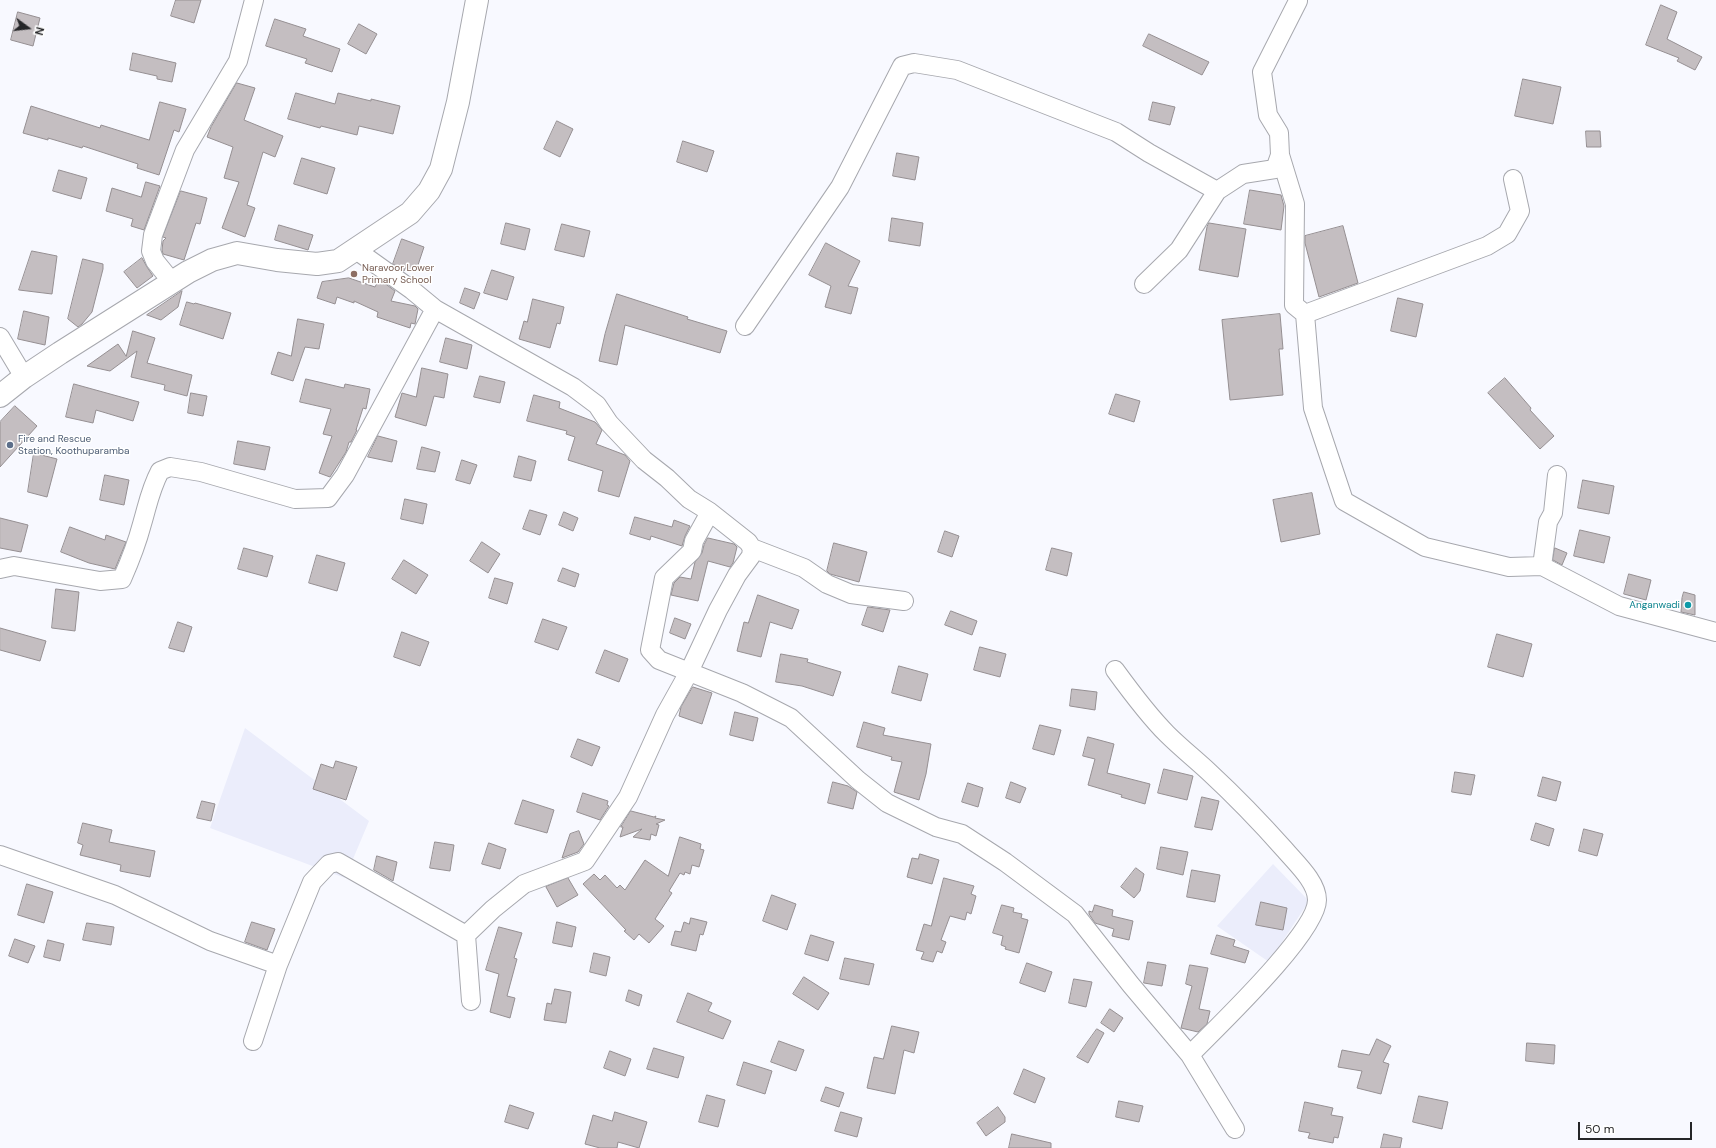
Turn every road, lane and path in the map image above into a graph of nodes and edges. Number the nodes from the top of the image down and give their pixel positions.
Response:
1 (254, 0) edge
2 (477, 0) edge
3 (1298, 1) edge
4 (1280, 155) junction
5 (1513, 179) dead end
6 (1216, 191) junction
7 (356, 250) junction
8 (172, 282) junction
9 (1144, 284) dead end
10 (435, 309) junction
11 (1305, 314) junction
12 (745, 326) dead end
13 (0, 337) edge
14 (24, 377) junction
15 (0, 396) edge
16 (1557, 475) dead end
17 (710, 512) junction
18 (752, 548) junction
19 (1542, 566) junction
20 (0, 569) edge
21 (904, 601) dead end
22 (1716, 632) edge
23 (1115, 670) dead end
24 (689, 672) junction
25 (0, 855) edge
26 (466, 935) junction
27 (278, 965) junction
28 (471, 1000) dead end
29 (253, 1041) dead end
30 (1190, 1055) junction
31 (1236, 1129) dead end

1 - 8 street
2 - 7 main road
3 - 4 street
4 - 6 street
4 - 11 street
5 - 11 street
6 - 9 street
6 - 12 street
7 - 8 main road
7 - 10 street
8 - 14 main road
10 - 17 street
10 - 20 street
11 - 19 street
13 - 14 street
14 - 15 main road
16 - 19 street
17 - 18 street
17 - 24 street
18 - 21 street
18 - 24 street
19 - 22 street
23 - 30 street
24 - 26 street
24 - 30 street
25 - 27 street
26 - 27 street
26 - 28 street
27 - 29 street
30 - 31 street

